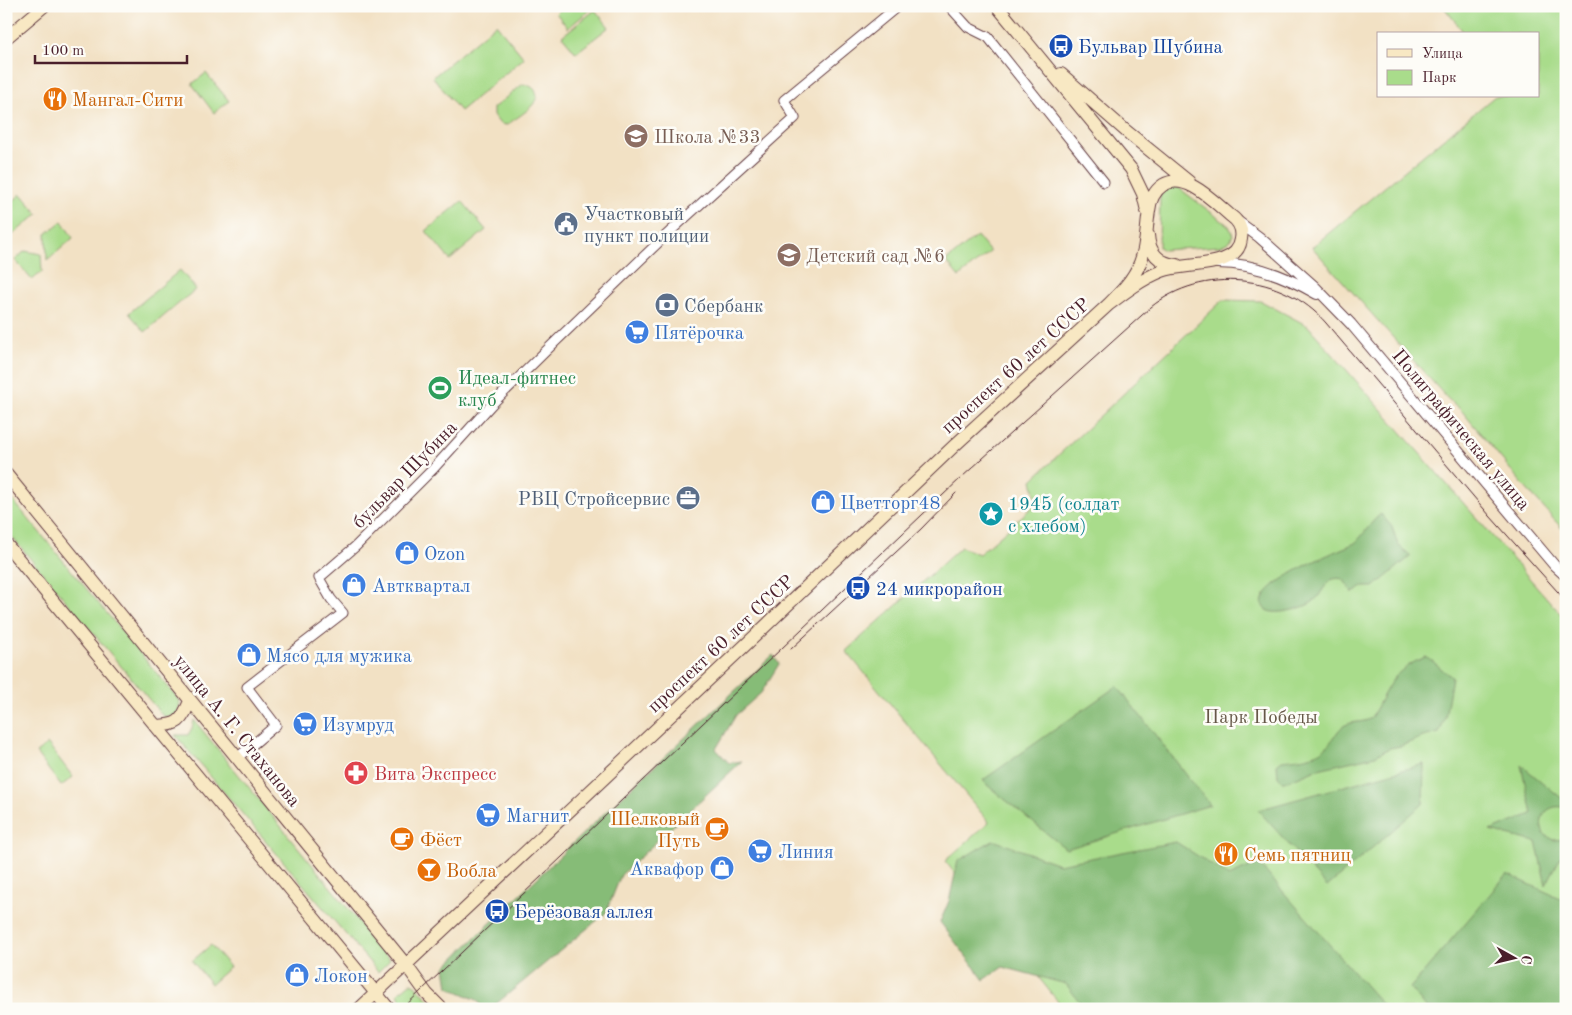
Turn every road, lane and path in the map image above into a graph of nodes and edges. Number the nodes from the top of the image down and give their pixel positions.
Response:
1 (44, 6) edge
2 (898, 6) edge
3 (949, 6) edge
4 (997, 6) edge
5 (6, 38) edge
6 (1027, 43) junction
7 (1104, 182) dead end
8 (1194, 187) junction
9 (1233, 218) junction
10 (1147, 223) junction
11 (1207, 264) junction
12 (1190, 266) junction
13 (1332, 304) junction
14 (1108, 305) junction
15 (6, 474) edge
16 (6, 544) edge
17 (1566, 576) edge
18 (190, 701) junction
19 (156, 726) junction
20 (237, 758) junction
21 (406, 964) junction
22 (376, 994) junction
23 (359, 1009) edge
24 (388, 1009) edge
25 (442, 1009) edge

1 - 5 main road
2 - 20 street, бульвар Шубина
3 - 7 street
4 - 6 main road
6 - 8 main road
6 - 10 main road
8 - 9 main road
8 - 10 main road
9 - 11 main road
9 - 13 street
10 - 12 main road
10 - 14 main road
11 - 12 main road
11 - 13 street
12 - 14 main road
13 - 17 street, Полиграфическая улица
14 - 21 main road, проспект 60 лет СССР
15 - 18 main road, улица А. Г. Стаханова
16 - 19 main road
18 - 19 main road
18 - 20 main road, улица А. Г. Стаханова
19 - 22 main road
20 - 21 main road, улица А. Г. Стаханова
21 - 22 main road, проспект 60 лет СССР
21 - 25 main road, улица А. Г. Стаханова
22 - 23 main road, проспект 60 лет СССР
22 - 24 main road

